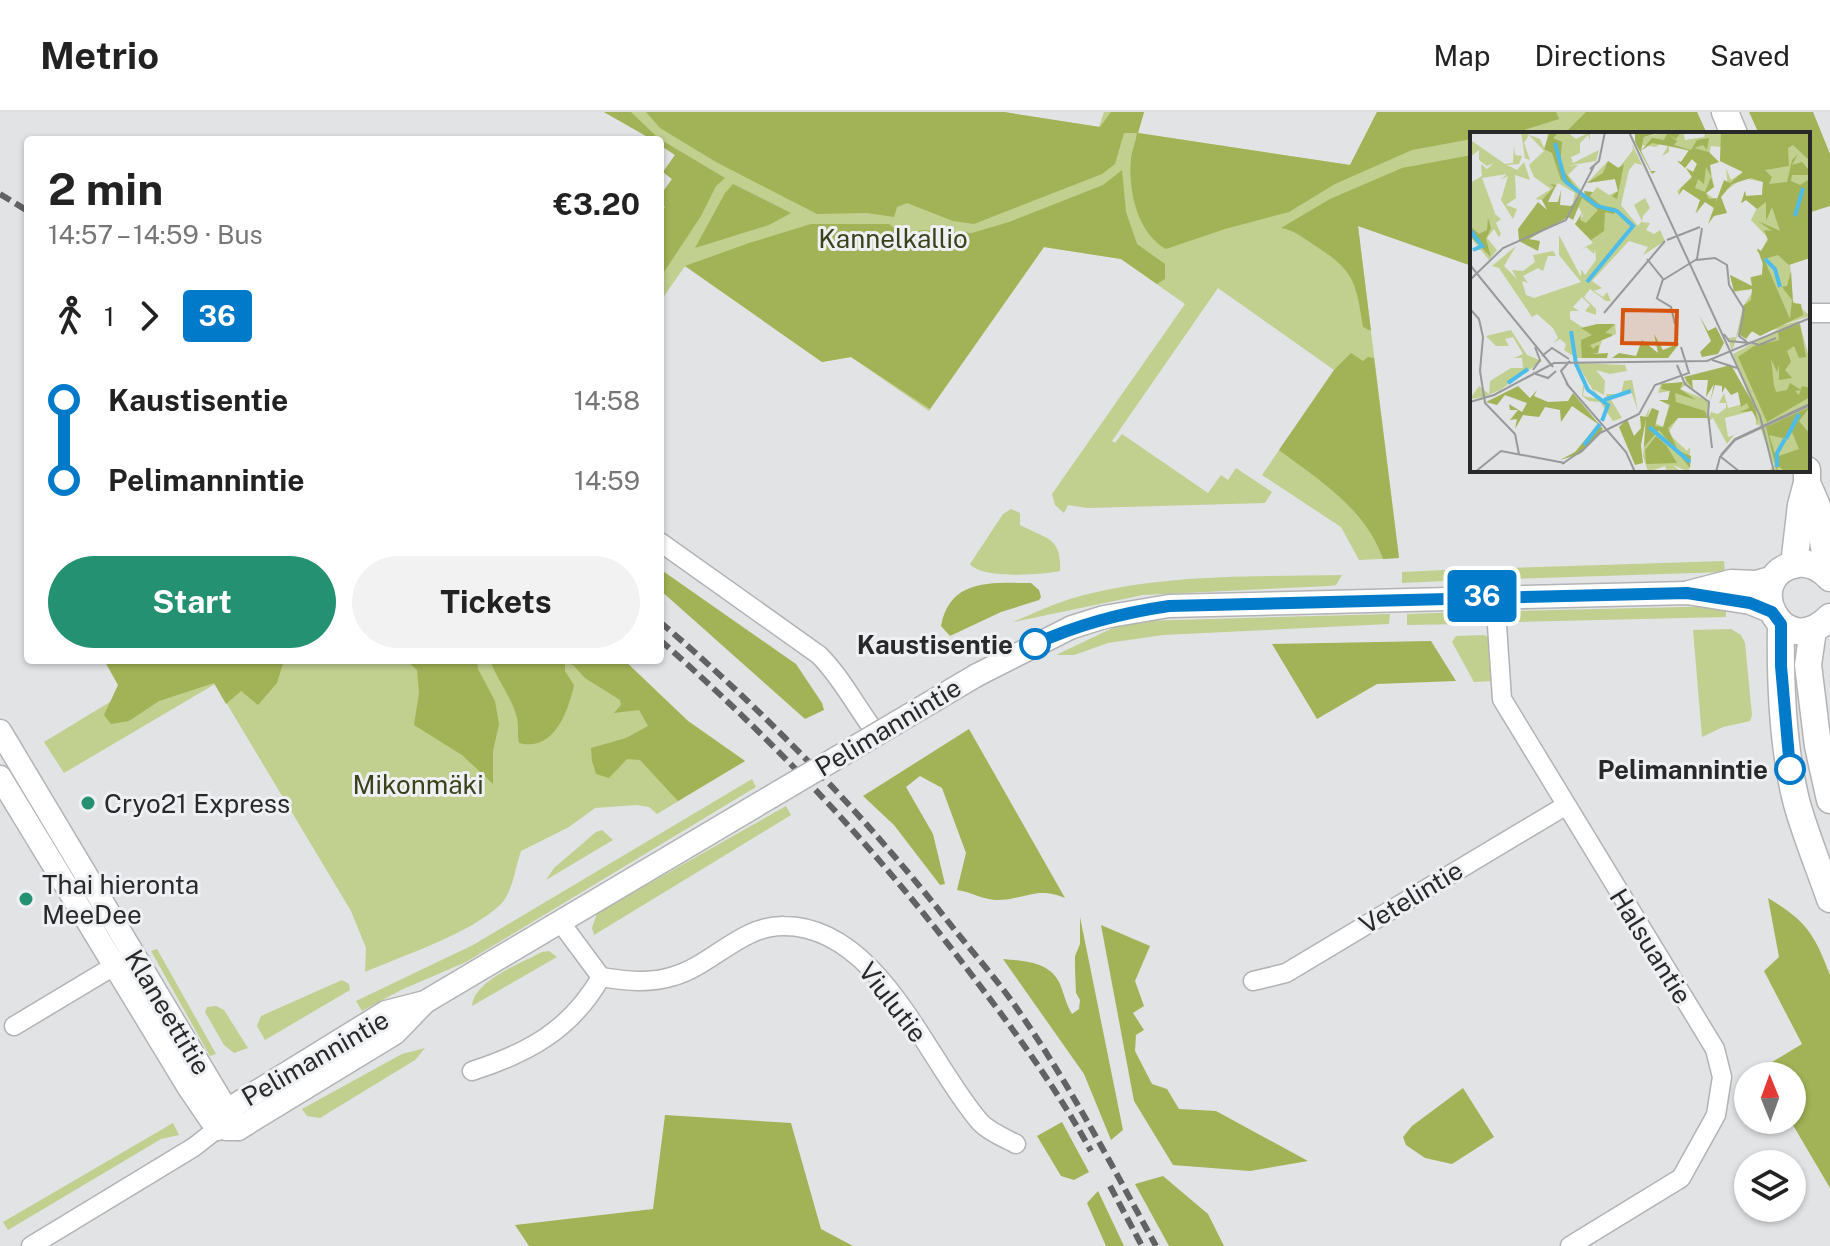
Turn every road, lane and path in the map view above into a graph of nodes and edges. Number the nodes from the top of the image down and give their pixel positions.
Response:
1 (1725, 112) edge
2 (1733, 132) edge
3 (1807, 477) edge
4 (664, 545) edge
5 (1785, 570) junction
6 (1830, 577) edge
7 (1687, 593) junction
8 (1495, 596) junction
9 (1776, 618) junction
10 (1821, 624) edge
11 (0, 731) edge
12 (876, 733) junction
13 (0, 777) edge
14 (1830, 800) edge
15 (1565, 806) junction
16 (1830, 899) edge
17 (561, 923) junction
18 (124, 960) junction
19 (601, 977) junction
20 (1253, 981) dead end
21 (14, 1026) dead end
22 (472, 1071) dead end
23 (227, 1123) junction
24 (1016, 1144) dead end
25 (31, 1246) edge
26 (1570, 1246) edge

1 - 2 main road
3 - 5 main road
3 - 6 main road
4 - 12 street
5 - 6 main road
5 - 7 street, Pelimannintie
5 - 9 main road
7 - 8 street, Pelimannintie
7 - 9 street, Pelimannintie
8 - 12 street, Pelimannintie, bridge
8 - 15 street, Halsuantie
9 - 10 main road
9 - 16 main road
10 - 14 main road
11 - 18 street, Klaneettitie
12 - 17 street, Pelimannintie, bridge
13 - 18 street, Klaneettitie
15 - 20 street, Vetelintie
15 - 26 street, Halsuantie
17 - 19 street
17 - 23 street, Pelimannintie
18 - 21 street
18 - 23 street, Klaneettitie
19 - 22 street
19 - 24 street, Viulutie
23 - 25 street, Pelimannintie

